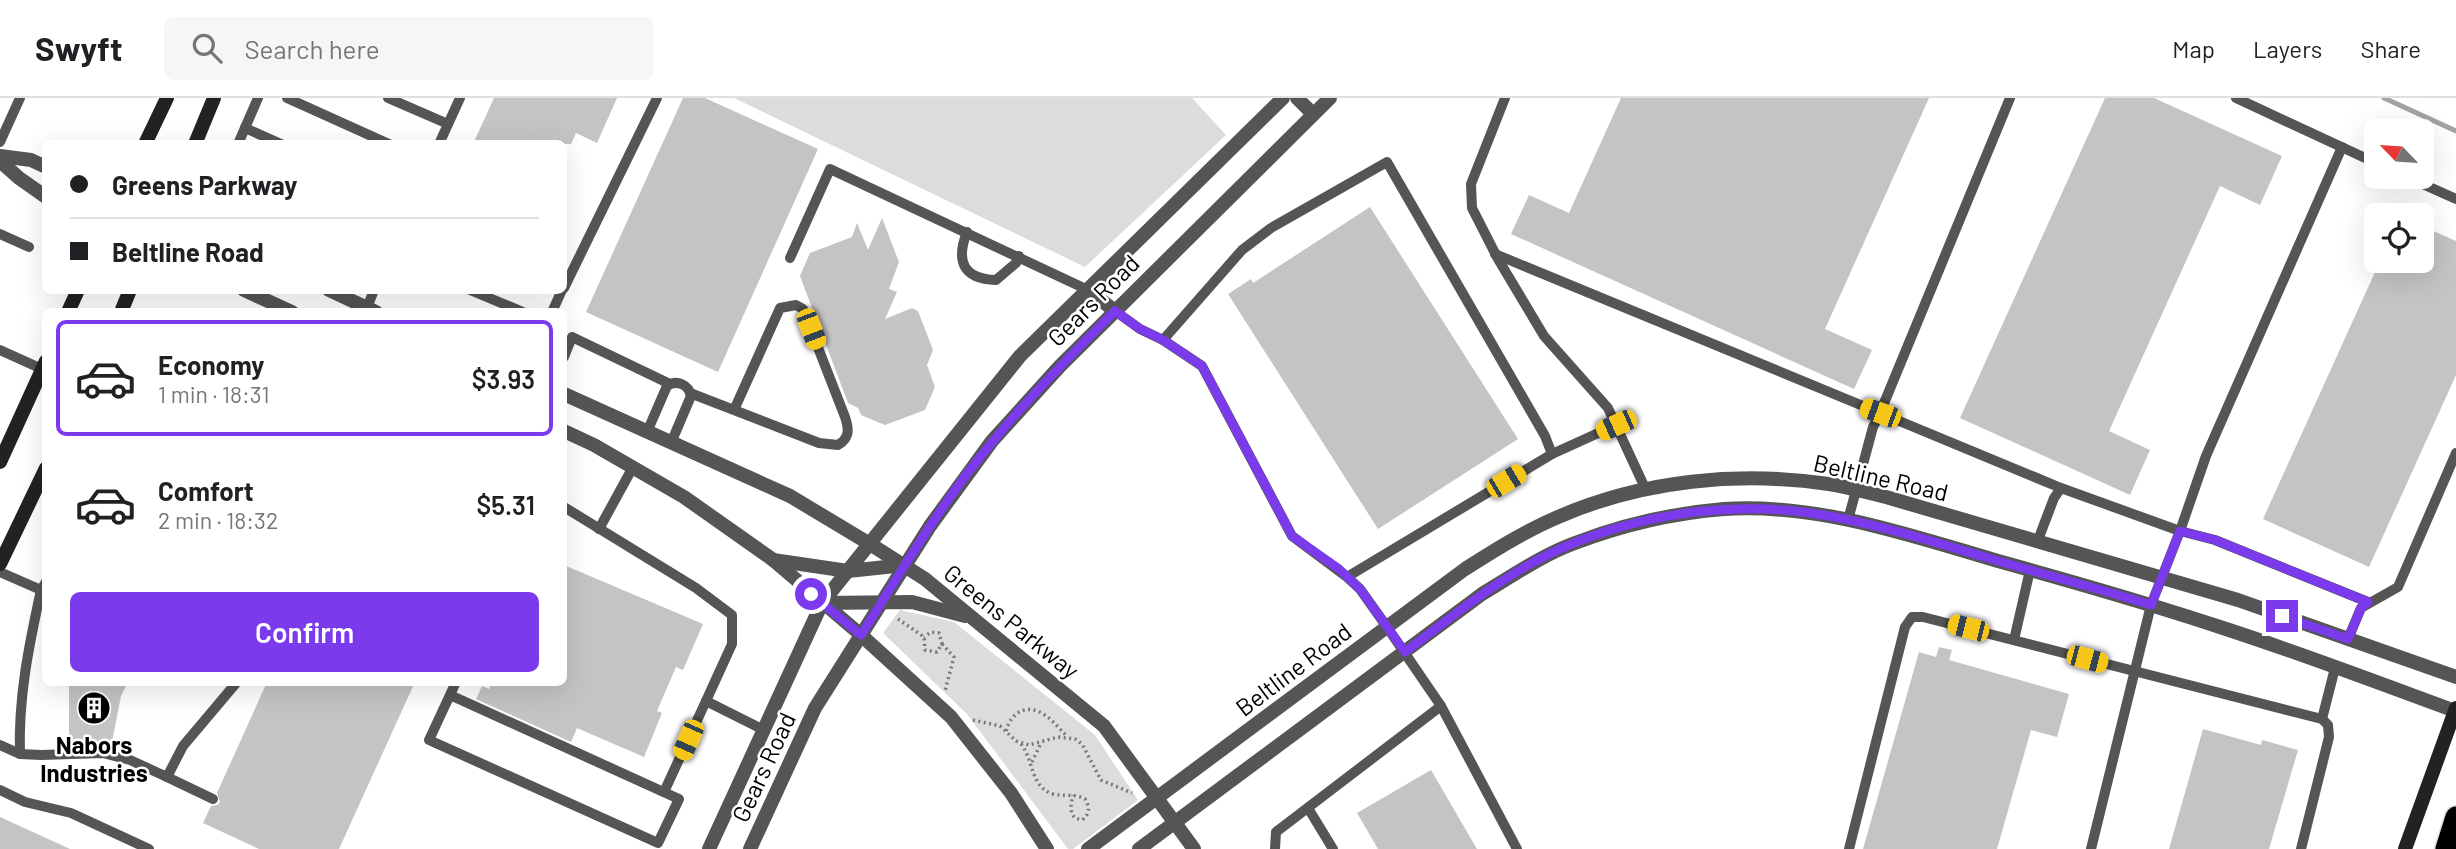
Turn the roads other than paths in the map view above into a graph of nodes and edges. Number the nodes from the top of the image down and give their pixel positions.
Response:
1 (20, 98) edge
2 (167, 98) edge
3 (214, 98) edge
4 (258, 98) edge
5 (287, 98) edge
6 (388, 98) edge
7 (460, 98) edge
8 (657, 98) edge
9 (1283, 98) edge
10 (1297, 98) edge
11 (1330, 98) edge
12 (1505, 98) edge
13 (2010, 98) edge
14 (2236, 98) edge
15 (1313, 114) junction
16 (447, 124) junction
17 (245, 128) junction
18 (147, 140) edge
19 (197, 140) edge
20 (240, 140) edge
21 (272, 140) edge
22 (379, 140) edge
23 (441, 140) edge
24 (0, 142) edge
25 (2342, 147) junction
26 (2364, 157) edge
27 (0, 159) edge
28 (42, 165) edge
29 (2434, 189) edge
30 (42, 194) edge
31 (2456, 199) edge
32 (967, 232) junction
33 (0, 234) edge
34 (29, 247) dead end
35 (1496, 254) junction
36 (1019, 256) junction
37 (790, 258) dead end
38 (567, 281) edge
39 (1088, 290) junction
40 (253, 294) edge
41 (337, 294) edge
42 (480, 294) edge
43 (283, 308) edge
44 (365, 308) edge
45 (513, 308) edge
46 (1115, 311) junction
47 (1163, 340) junction
48 (0, 350) edge
49 (567, 350) edge
50 (42, 364) edge
51 (42, 369) edge
52 (670, 383) junction
53 (690, 393) junction
54 (567, 395) edge
55 (734, 410) junction
56 (1880, 413) junction
57 (1616, 425) junction
58 (567, 432) edge
59 (647, 432) junction
60 (671, 443) junction
61 (2456, 453) edge
62 (1552, 454) junction
63 (0, 462) edge
64 (633, 467) junction
65 (42, 476) edge
66 (2061, 488) junction
67 (1646, 490) junction
68 (1856, 490) junction
69 (567, 509) edge
70 (1848, 520) junction
71 (599, 529) junction
72 (2180, 531) junction
73 (2038, 540) junction
74 (870, 544) junction
75 (772, 559) junction
76 (0, 564) edge
77 (905, 565) junction
78 (2030, 570) junction
79 (848, 571) junction
80 (0, 572) edge
81 (2161, 576) junction
82 (1347, 577) junction
83 (42, 586) edge
84 (42, 590) edge
85 (882, 602) junction
86 (2368, 602) junction
87 (822, 603) junction
88 (2151, 605) junction
89 (973, 618) junction
90 (1387, 626) junction
91 (861, 635) junction
92 (2348, 639) junction
93 (2014, 640) junction
94 (1405, 652) junction
95 (2335, 667) junction
96 (2136, 671) junction
97 (2456, 677) edge
98 (234, 686) edge
99 (454, 686) edge
100 (450, 695) junction
101 (706, 701) junction
102 (1441, 706) junction
103 (2455, 709) edge
104 (2322, 719) junction
105 (764, 730) junction
106 (0, 745) edge
107 (20, 754) junction
108 (167, 777) junction
109 (0, 790) edge
110 (664, 792) junction
111 (213, 799) dead end
112 (1157, 799) junction
113 (1308, 808) junction
114 (2456, 817) edge
115 (1175, 823) junction
116 (134, 846) edge
117 (149, 849) edge
118 (709, 849) edge
119 (750, 849) edge
120 (1048, 849) edge
121 (1088, 849) edge
122 (1139, 849) edge
123 (1194, 849) edge
124 (1275, 849) edge
125 (1334, 849) edge
126 (1517, 849) edge
127 (1849, 849) edge
128 (2091, 849) edge
129 (2301, 849) edge
130 (2405, 849) edge
131 (2446, 849) edge

1 - 24 lane
2 - 18 main road
3 - 19 main road
4 - 17 lane
5 - 22 lane
6 - 16 lane
7 - 16 lane
8 - 38 lane
9 - 39 street, Gears Road
10 - 15 street
11 - 15 street, Gears Road
12 - 35 lane
13 - 56 lane
14 - 25 lane
15 - 46 street, Gears Road
16 - 23 lane
17 - 20 lane
17 - 21 lane
25 - 26 lane
25 - 72 lane
27 - 28 street
27 - 30 street
29 - 31 lane
32 - 36 lane
32 - 36 lane
32 - 37 lane
33 - 34 lane
35 - 56 lane
35 - 57 lane
36 - 39 lane
39 - 46 street
39 - 74 street, Gears Road
40 - 43 street
41 - 44 street
42 - 45 lane
46 - 47 lane
46 - 77 street, Gears Road
47 - 62 lane
47 - 82 lane
48 - 50 lane
49 - 52 lane
51 - 63 main road
52 - 53 lane
52 - 59 lane
53 - 55 lane
53 - 60 lane
54 - 59 street, Greens Parkway
55 - 55 lane
56 - 66 lane
56 - 68 lane
57 - 62 lane
57 - 67 lane
58 - 64 street
59 - 60 street, Greens Parkway
60 - 74 street, Greens Parkway
61 - 86 lane
62 - 82 lane
64 - 71 lane
64 - 75 street
65 - 76 main road
66 - 72 lane
66 - 73 lane
67 - 68 street, Beltline Road
67 - 90 street, Beltline Road
68 - 70 lane
68 - 73 street, Beltline Road
69 - 71 lane
70 - 78 street, Beltline Road
70 - 94 street, Beltline Road
71 - 101 lane
72 - 81 lane
72 - 86 lane
73 - 81 street, Beltline Road
74 - 77 street, Greens Parkway
74 - 79 street, Gears Road
75 - 79 street
75 - 87 street
77 - 79 street
77 - 85 street, Gears Road
77 - 89 street, Greens Parkway
78 - 88 street, Beltline Road
78 - 93 lane
79 - 87 street, Gears Road
80 - 83 lane
81 - 88 lane
81 - 92 street, Beltline Road
82 - 90 lane
84 - 107 lane
85 - 87 street
85 - 89 street
85 - 91 street, Gears Road
86 - 92 lane
87 - 91 street
87 - 105 street, Gears Road
88 - 95 street, Beltline Road
88 - 96 lane
89 - 112 street, Greens Parkway
90 - 94 lane
90 - 112 street, Beltline Road
91 - 119 street, Gears Road
91 - 120 street
92 - 97 street, Beltline Road
93 - 96 lane
93 - 127 lane
94 - 102 lane
94 - 115 street, Beltline Road
95 - 103 street, Beltline Road
95 - 104 lane
96 - 104 lane
96 - 128 lane
98 - 108 lane
99 - 100 lane
100 - 110 lane
100 - 110 lane
101 - 105 lane
101 - 110 lane
102 - 113 lane
102 - 126 lane
103 - 130 main road
104 - 129 lane
105 - 118 street, Gears Road
106 - 107 lane
107 - 108 lane
108 - 111 lane
109 - 116 lane
112 - 115 street, Greens Parkway
112 - 121 street, Beltline Road
113 - 124 lane
113 - 125 lane
114 - 131 highway
115 - 122 street, Beltline Road
115 - 123 street, Greens Parkway
116 - 117 lane

